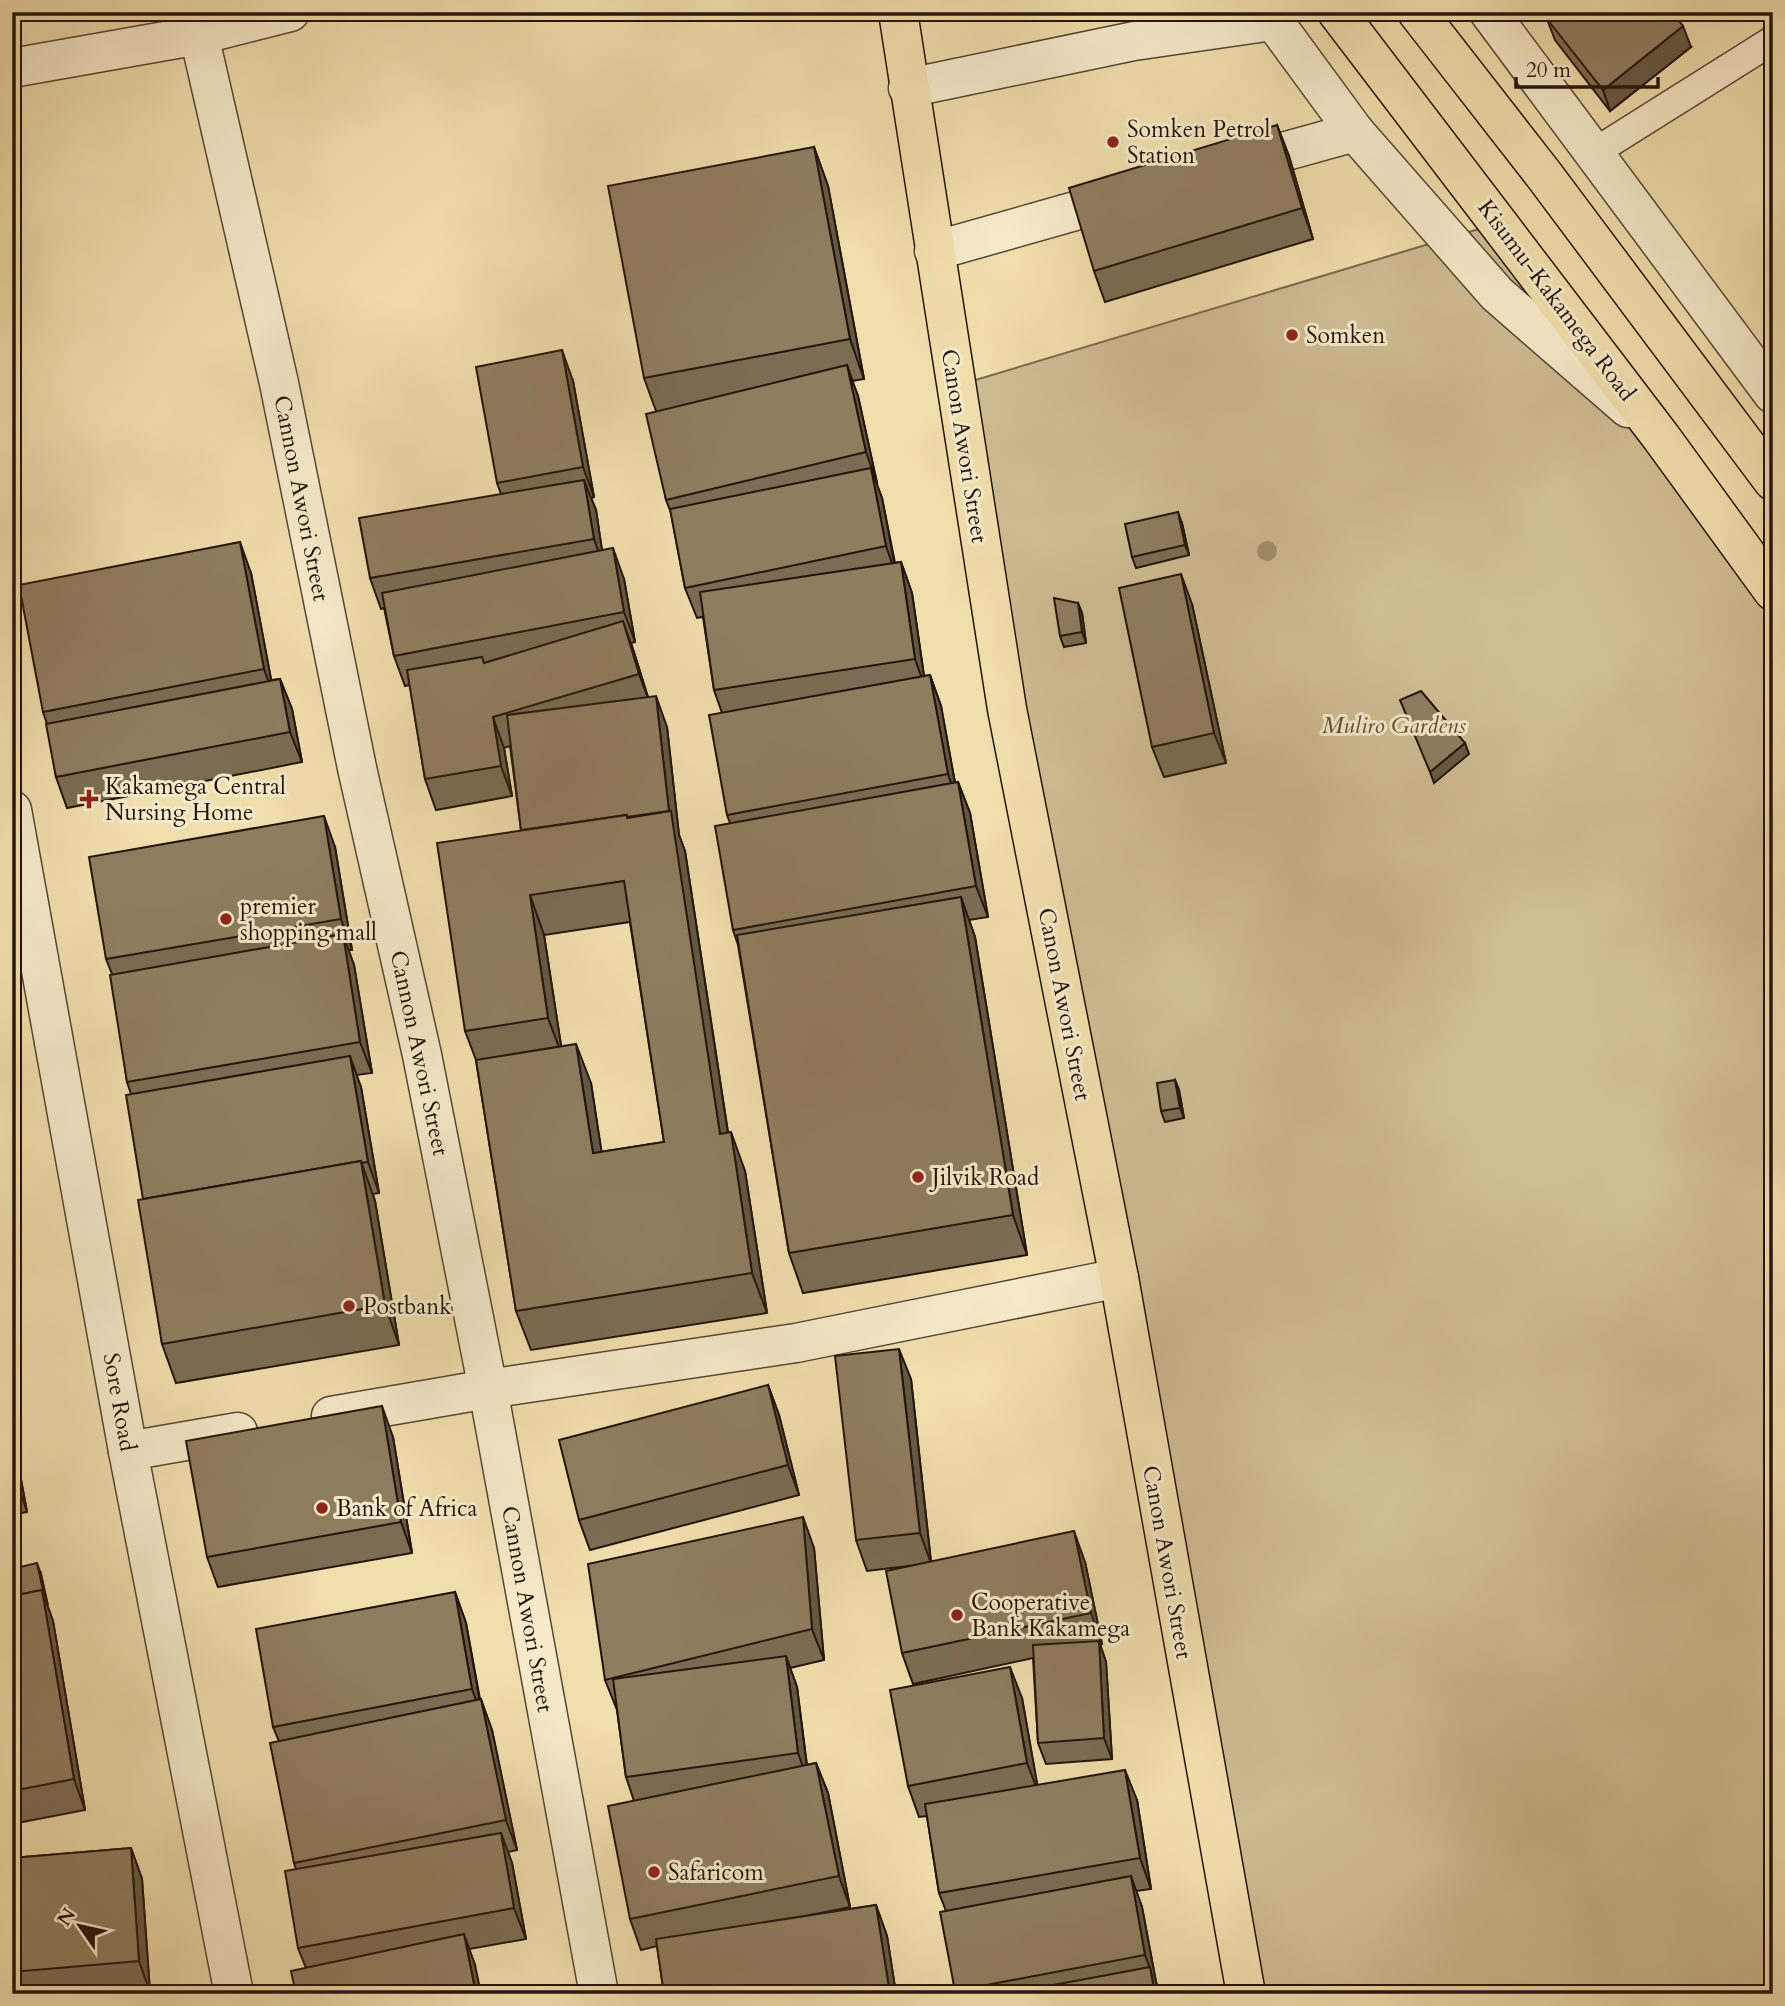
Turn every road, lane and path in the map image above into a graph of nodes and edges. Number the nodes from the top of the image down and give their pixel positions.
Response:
1 (290, 12) edge
2 (898, 12) edge
3 (1337, 12) edge
4 (1417, 12) edge
5 (1489, 12) edge
6 (1270, 17) edge
7 (199, 35) junction
8 (1773, 40) edge
9 (12, 68) edge
10 (908, 88) junction
11 (1355, 132) junction
12 (1595, 152) junction
13 (1197, 176) edge
14 (1158, 187) edge
15 (934, 251) junction
16 (1773, 394) edge
17 (1661, 437) junction
18 (1773, 481) edge
19 (1773, 591) edge
20 (12, 810) edge
21 (1119, 1278) junction
22 (488, 1389) junction
23 (128, 1451) junction
24 (234, 1994) edge
25 (599, 1994) edge
26 (1245, 1994) edge

1 - 7 street
2 - 10 main road, Canon Awori Street
3 - 17 main road, Kisumu-Kakamega Road
4 - 18 main road
5 - 12 street
6 - 10 street
6 - 11 street
7 - 9 street
7 - 22 street, Cannon Awori Street
8 - 12 lane
10 - 15 main road, Canon Awori Street
11 - 13 street
11 - 17 street
12 - 16 street
14 - 15 street
15 - 21 main road, Canon Awori Street
17 - 19 main road, Kisumu-Kakamega Road
20 - 23 street, Sore Road
21 - 22 street
21 - 26 main road, Canon Awori Street
22 - 23 street
22 - 25 street, Cannon Awori Street
23 - 24 street, Sore Road

